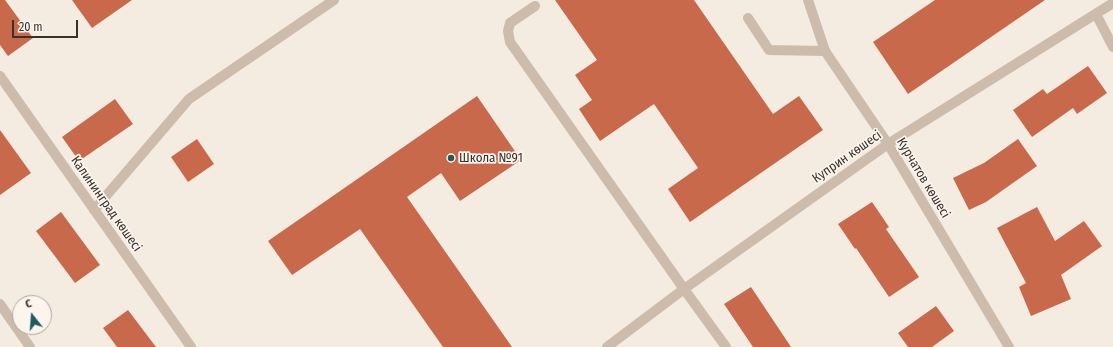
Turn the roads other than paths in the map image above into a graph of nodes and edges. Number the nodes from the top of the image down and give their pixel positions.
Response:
1 (334, 0) edge
2 (808, 0) edge
3 (1113, 3) edge
4 (535, 6) dead end
5 (1096, 14) junction
6 (748, 18) dead end
7 (1113, 47) edge
8 (825, 51) junction
9 (0, 76) edge
10 (888, 144) junction
11 (94, 210) junction
12 (684, 289) junction
13 (0, 304) edge
14 (30, 347) edge
15 (191, 347) edge
16 (607, 347) edge
17 (726, 347) edge
18 (1009, 347) edge

1 - 11 street
2 - 8 street, Курчатов көшесі
3 - 5 street, Куприн көшесі
4 - 12 street
5 - 7 street
5 - 10 street, Куприн көшесі
6 - 8 street
8 - 10 street, Курчатов көшесі
9 - 11 street, Калининград көшесі
10 - 12 street, Куприн көшесі
10 - 18 street, Курчатов көшесі
11 - 15 street, Калининград көшесі
12 - 16 street, Куприн көшесі
12 - 17 street
13 - 14 street

